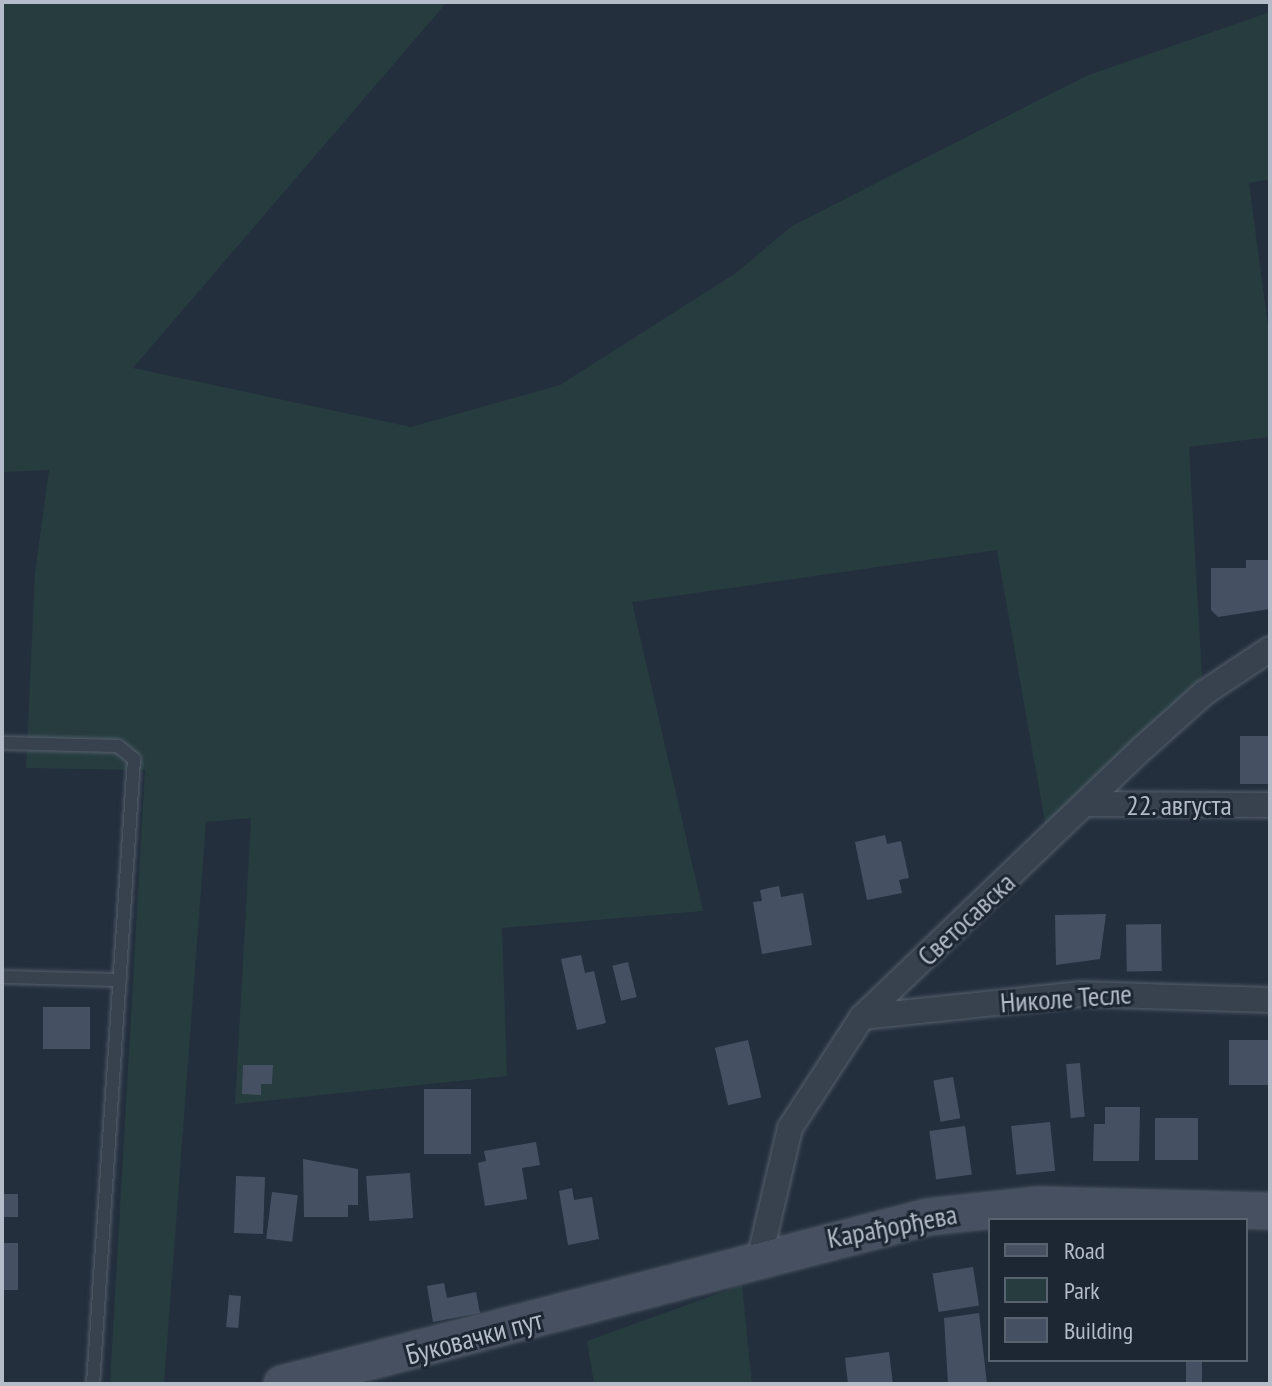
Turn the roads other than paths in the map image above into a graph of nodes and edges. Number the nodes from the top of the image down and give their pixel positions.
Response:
1 (1270, 649) edge
2 (2, 743) edge
3 (1088, 804) junction
4 (1270, 805) edge
5 (2, 977) edge
6 (120, 980) junction
7 (1270, 1000) edge
8 (862, 1017) junction
9 (1270, 1211) edge
10 (760, 1256) junction
11 (571, 1311) joint
12 (93, 1384) edge
13 (282, 1384) edge

1 - 3 street, Светосавска
2 - 6 lane
3 - 4 street, 22. августа
3 - 8 street, Светосавска
5 - 6 lane
6 - 12 lane
7 - 8 street, Николе Тесле
8 - 10 street, Светосавска
9 - 10 street, Карађорђева
10 - 11 street, Карађорђева
11 - 13 street, Буковачки пут

